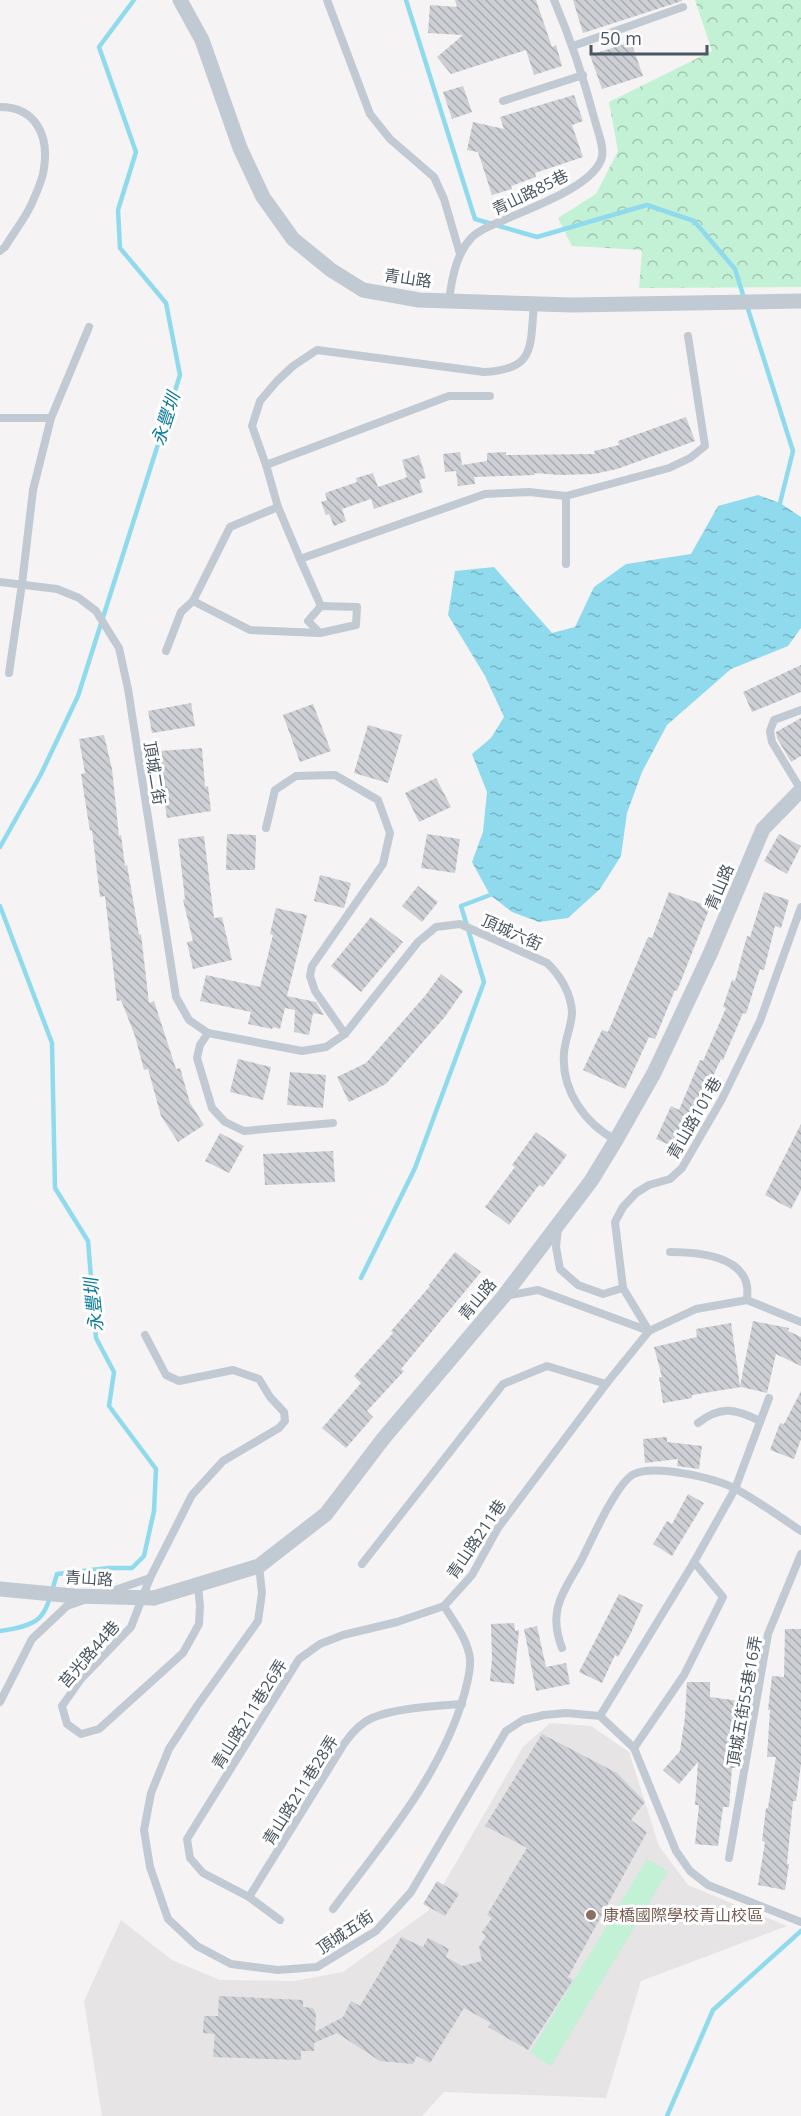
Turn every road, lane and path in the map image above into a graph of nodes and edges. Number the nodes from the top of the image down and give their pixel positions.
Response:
1 (180, 0) edge
2 (327, 0) edge
3 (554, 0) edge
4 (683, 7) dead end
5 (573, 46) junction
6 (583, 75) junction
7 (503, 101) dead end
8 (0, 107) edge
9 (0, 251) edge
10 (460, 254) junction
11 (449, 300) junction
12 (801, 301) edge
13 (534, 304) junction
14 (89, 327) dead end
15 (688, 336) dead end
16 (490, 396) dead end
17 (0, 418) edge
18 (51, 418) junction
19 (266, 465) junction
20 (566, 496) junction
21 (278, 507) junction
22 (300, 560) junction
23 (566, 564) dead end
24 (0, 582) edge
25 (22, 584) junction
26 (193, 601) junction
27 (321, 606) junction
28 (320, 633) junction
29 (166, 651) dead end
30 (9, 673) dead end
31 (801, 710) edge
32 (801, 790) edge
33 (266, 828) dead end
34 (801, 907) edge
35 (208, 1033) junction
36 (345, 1034) junction
37 (333, 1123) dead end
38 (615, 1140) junction
39 (558, 1224) junction
40 (670, 1252) dead end
41 (623, 1288) junction
42 (503, 1297) junction
43 (747, 1300) junction
44 (801, 1322) edge
45 (649, 1331) junction
46 (145, 1335) dead end
47 (606, 1384) junction
48 (769, 1398) dead end
49 (760, 1421) junction
50 (698, 1423) dead end
51 (735, 1489) junction
52 (801, 1531) edge
53 (801, 1554) edge
54 (694, 1562) junction
55 (362, 1564) dead end
56 (259, 1566) junction
57 (150, 1578) junction
58 (198, 1586) junction
59 (0, 1589) edge
60 (444, 1606) junction
61 (562, 1648) dead end
62 (0, 1702) edge
63 (462, 1704) junction
64 (600, 1716) junction
65 (634, 1748) junction
66 (729, 1858) dead end
67 (249, 1897) junction
68 (333, 1909) dead end
69 (280, 1920) dead end
70 (800, 1922) edge

1 - 11 street, 青山路
2 - 10 lane
3 - 5 lane, 青山路85巷
4 - 5 lane
5 - 6 lane, 青山路85巷
6 - 7 lane
6 - 10 lane, 青山路85巷
8 - 9 lane
10 - 11 lane, 青山路85巷
11 - 13 street, 青山路
12 - 13 street, 青山路
13 - 19 lane
14 - 18 lane
15 - 20 lane
16 - 19 lane
17 - 18 lane
18 - 25 lane
19 - 21 lane
20 - 22 lane
20 - 23 lane
21 - 22 lane
21 - 26 lane
22 - 27 lane
24 - 25 lane, 頂城二街
25 - 30 lane
25 - 35 lane, 頂城二街
26 - 28 lane
26 - 29 lane
27 - 28 lane
27 - 28 lane
31 - 32 lane
32 - 38 street, 青山路
33 - 36 lane
34 - 41 lane, 青山路101巷
35 - 36 lane, 頂城六街
35 - 37 lane
36 - 38 lane, 頂城六街
38 - 39 street, 青山路
39 - 41 lane
39 - 42 street, 青山路
40 - 43 lane
41 - 45 lane, 青山路101巷
42 - 45 lane
42 - 56 street, 青山路
43 - 44 lane
43 - 45 lane
45 - 47 lane, 青山路211巷
46 - 57 lane
47 - 55 lane
47 - 60 lane, 青山路211巷
48 - 49 lane
49 - 50 lane
49 - 51 lane
51 - 52 lane
51 - 54 lane
51 - 61 lane
53 - 66 lane, 頂城五街55巷16弄
54 - 64 lane
54 - 65 lane
56 - 58 street, 青山路
56 - 64 lane, 頂城五街
57 - 58 lane, 莒光路44巷
57 - 62 lane, 莒光路44巷
58 - 59 street, 青山路, bridge
60 - 63 lane
60 - 67 lane, 青山路211巷26弄
63 - 67 lane, 青山路211巷28弄
63 - 68 lane
64 - 65 lane
65 - 70 lane
67 - 69 lane

